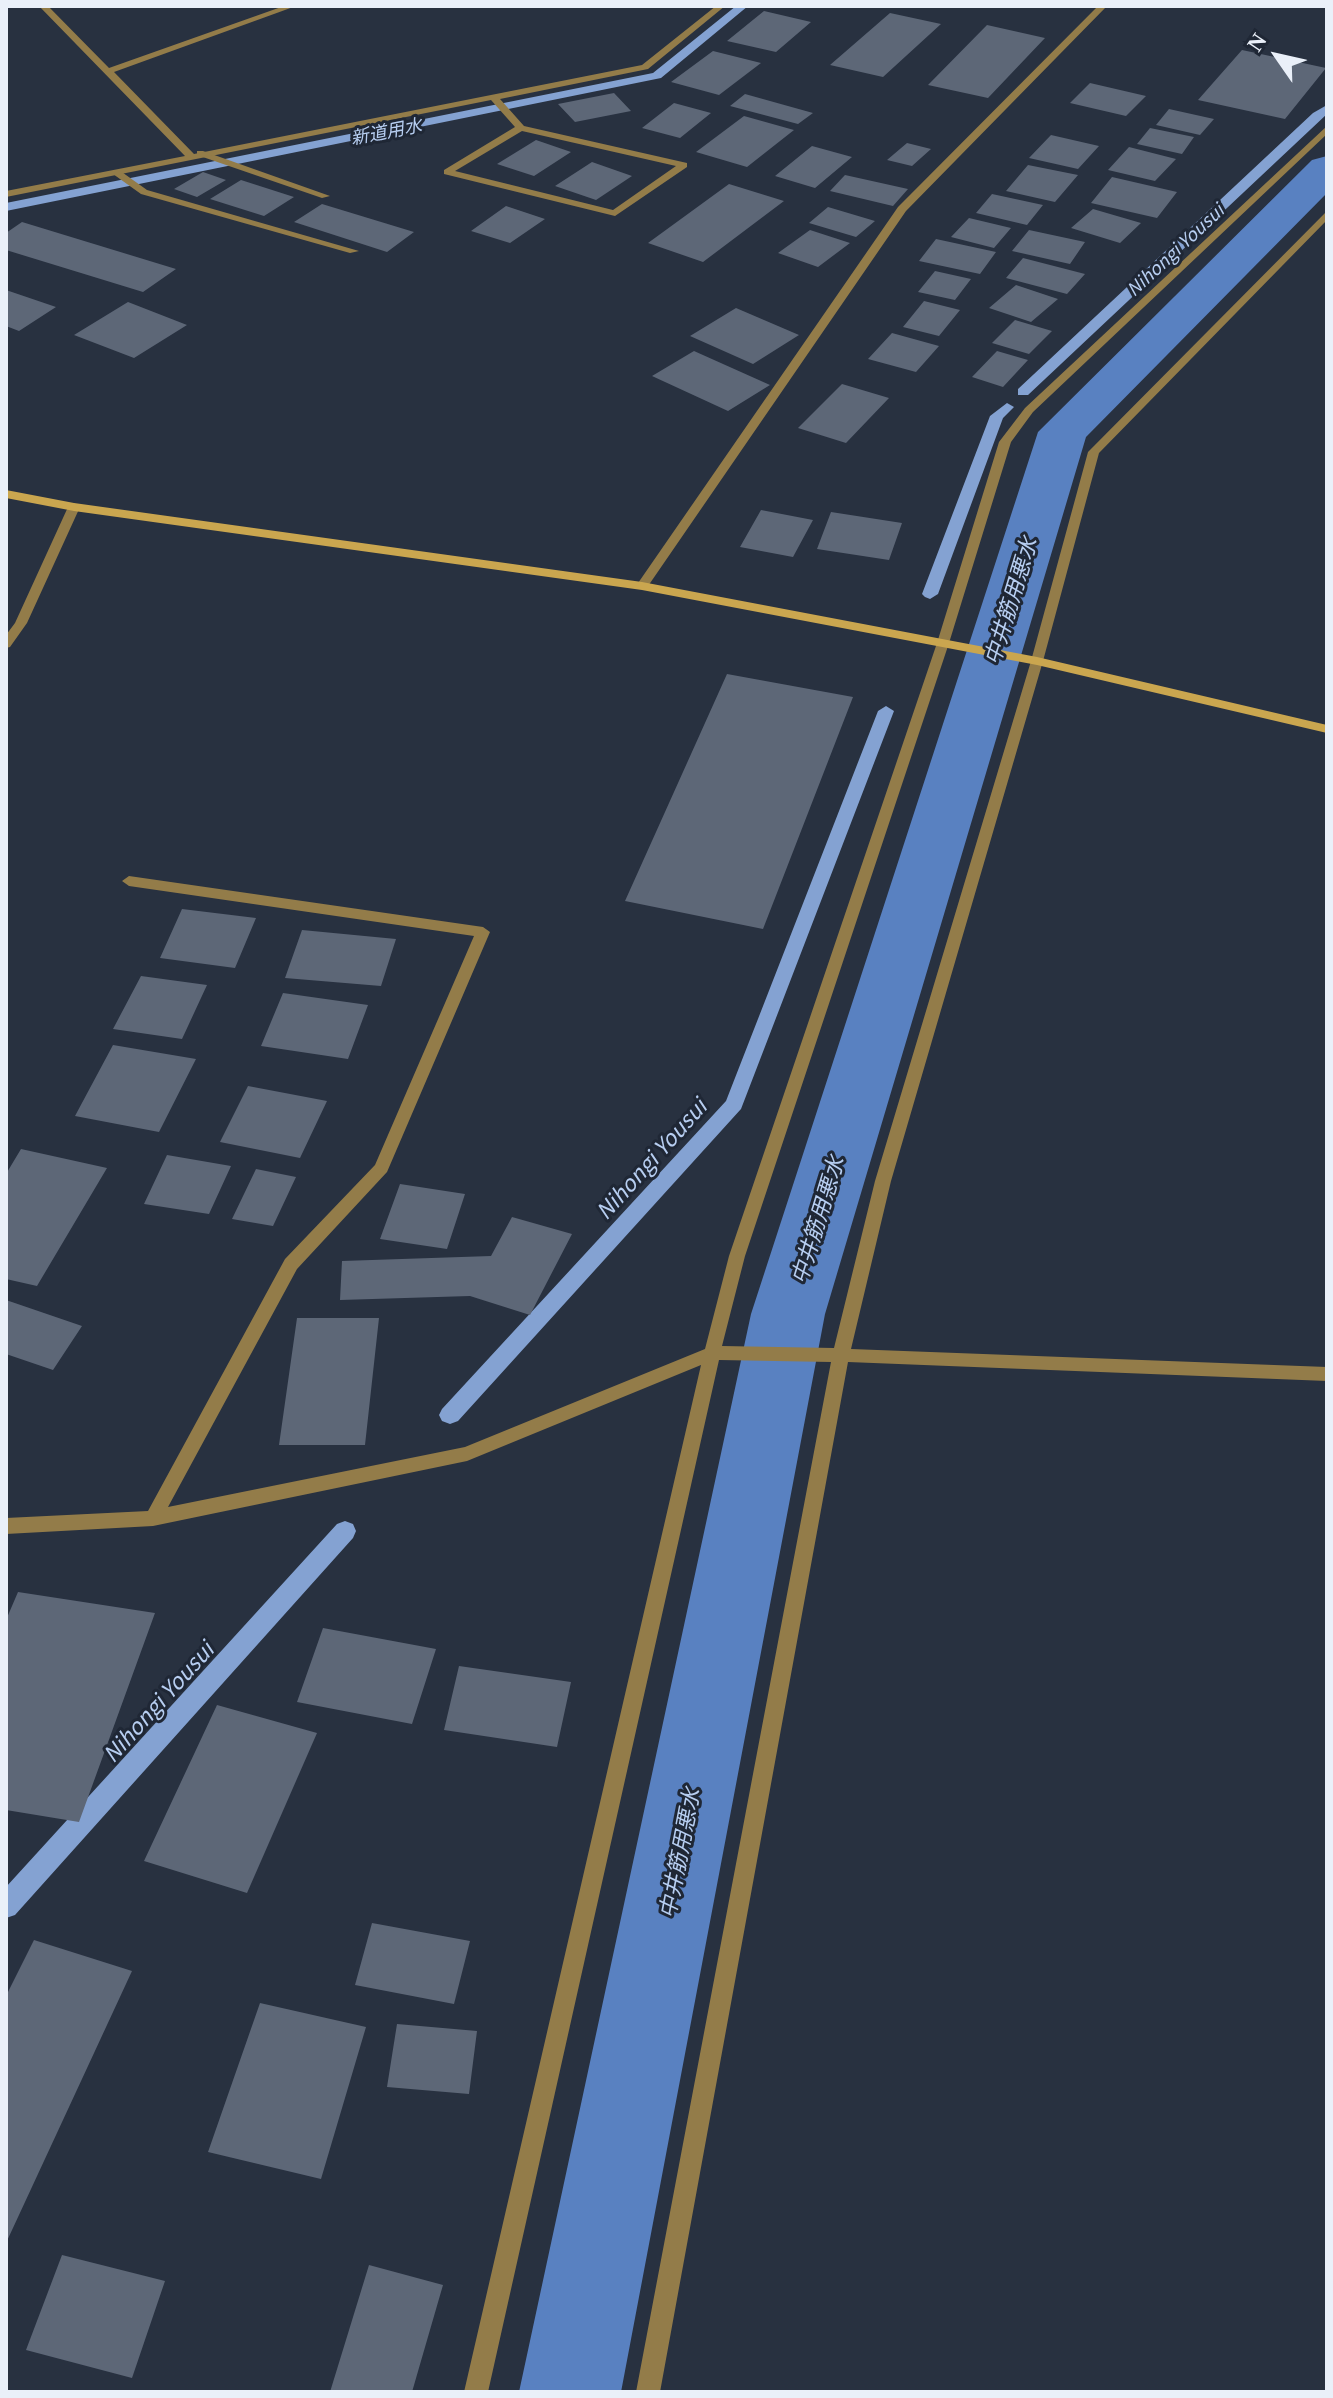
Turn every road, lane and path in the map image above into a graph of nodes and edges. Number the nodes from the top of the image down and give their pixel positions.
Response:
1 (43, 6) edge
2 (292, 6) edge
3 (721, 6) edge
4 (1103, 6) edge
5 (109, 71) junction
6 (493, 98) junction
7 (521, 128) junction
8 (1327, 129) edge
9 (195, 154) junction
10 (116, 172) junction
11 (6, 194) edge
12 (325, 196) dead end
13 (1327, 214) edge
14 (354, 251) dead end
15 (6, 494) edge
16 (74, 507) junction
17 (642, 586) junction
18 (943, 643) junction
19 (6, 644) edge
20 (1037, 661) junction
21 (1327, 729) edge
22 (129, 881) dead end
23 (712, 1353) junction
24 (841, 1355) junction
25 (1327, 1374) edge
26 (153, 1518) junction
27 (6, 1526) edge
28 (476, 2392) edge
29 (648, 2392) edge

1 - 5 street
2 - 5 street
3 - 6 street
4 - 17 street
5 - 9 street
6 - 7 street
6 - 9 street
7 - 7 street
8 - 18 street
9 - 10 street
9 - 12 street
10 - 11 street
10 - 14 street
13 - 20 street
15 - 16 street
16 - 17 street
16 - 19 street
17 - 18 street
18 - 20 street
18 - 23 street
20 - 21 street
20 - 24 street
22 - 26 street
23 - 24 street
23 - 26 street
23 - 28 street
24 - 25 street
24 - 29 street
26 - 27 street

